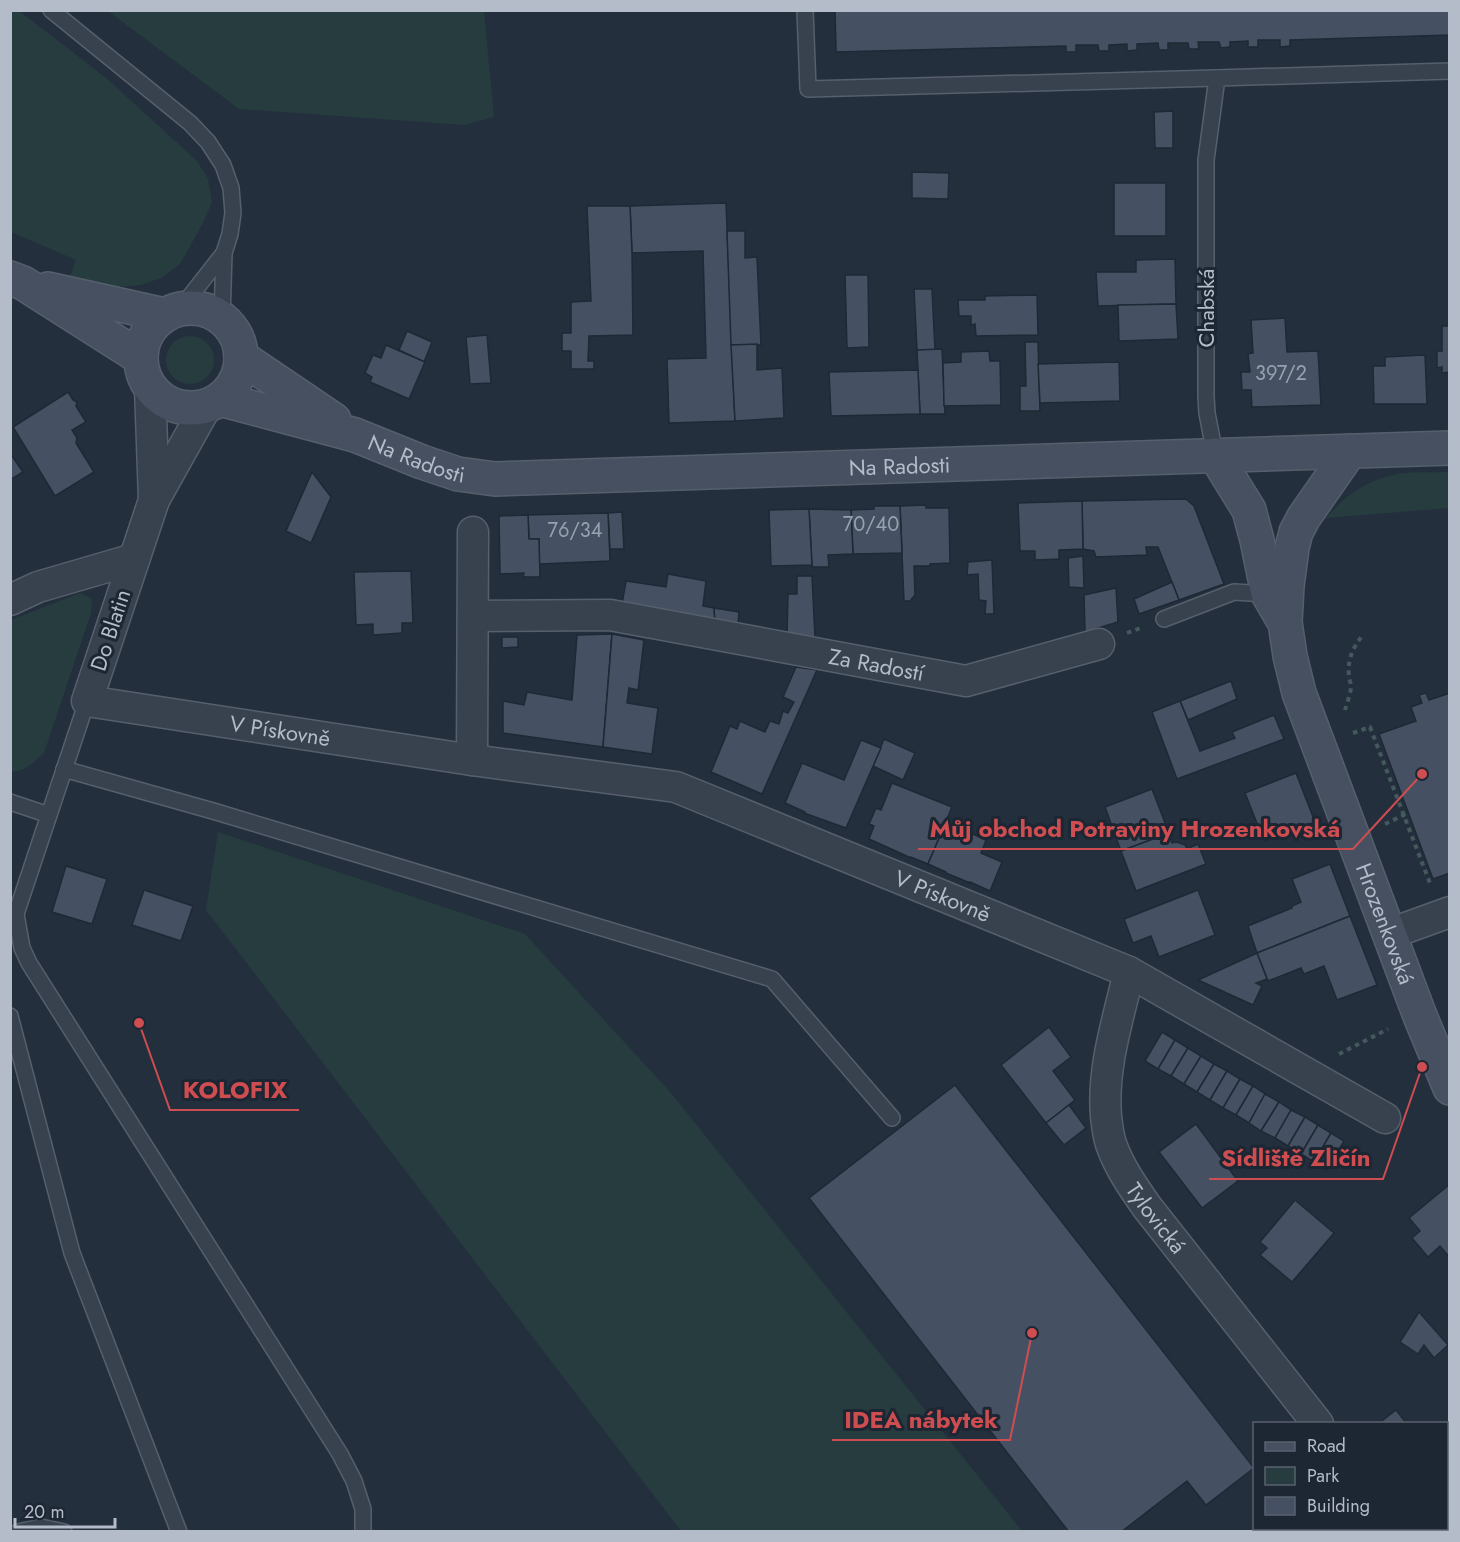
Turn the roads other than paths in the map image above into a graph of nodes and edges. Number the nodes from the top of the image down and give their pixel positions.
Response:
1 (51, 10) edge
2 (805, 10) edge
3 (1449, 71) edge
4 (1217, 78) junction
5 (224, 252) junction
6 (17, 280) edge
7 (172, 312) junction
8 (222, 319) junction
9 (241, 357) junction
10 (146, 372) junction
11 (214, 402) junction
12 (355, 435) junction
13 (1449, 448) edge
14 (1350, 451) junction
15 (1215, 454) junction
16 (154, 500) junction
17 (473, 532) dead end
18 (134, 559) junction
19 (1277, 590) junction
20 (10, 600) edge
21 (473, 616) junction
22 (1164, 619) road end
23 (1099, 644) road end
24 (87, 701) junction
25 (472, 760) junction
26 (64, 769) junction
27 (10, 802) edge
28 (49, 815) junction
29 (16, 904) edge
30 (1449, 912) edge
31 (10, 931) edge
32 (1389, 934) junction
33 (1130, 972) junction
34 (10, 1016) edge
35 (1449, 1088) edge
36 (892, 1118) dead end
37 (1384, 1118) dead end
38 (1316, 1422) edge
39 (18, 1532) edge
40 (64, 1532) edge
41 (179, 1532) edge
42 (363, 1532) edge

1 - 5 lane
2 - 4 lane
3 - 4 lane
4 - 15 lane, Chabská
5 - 7 lane
5 - 8 lane
6 - 7 main road, Na Radosti
6 - 10 main road, Na Radosti
7 - 8 main road, Na Radosti
7 - 10 main road
8 - 9 main road
9 - 11 main road
9 - 12 main road, Na Radosti
10 - 11 main road, Na Radosti
10 - 16 street, Do Blatin
11 - 12 main road, Na Radosti
11 - 16 street, Do Blatin
12 - 15 main road, Na Radosti
13 - 14 main road, Na Radosti
14 - 15 main road, Na Radosti
14 - 19 main road, Hrozenkovská
15 - 19 main road, Hrozenkovská
16 - 18 street, Do Blatin
17 - 21 street
18 - 20 street, Do Blatin
18 - 24 street, Do Blatin
19 - 22 lane
19 - 32 main road, Hrozenkovská
21 - 23 street, Za Radostí
21 - 25 street
24 - 25 street, V Pískovně
24 - 26 lane
25 - 33 street, V Pískovně
26 - 28 lane
26 - 36 lane
27 - 28 lane
28 - 29 lane
29 - 31 lane
29 - 42 lane
30 - 32 street
32 - 35 main road, Hrozenkovská
33 - 37 street, V Pískovně
33 - 38 street, Tylovická
34 - 41 lane
39 - 40 lane

